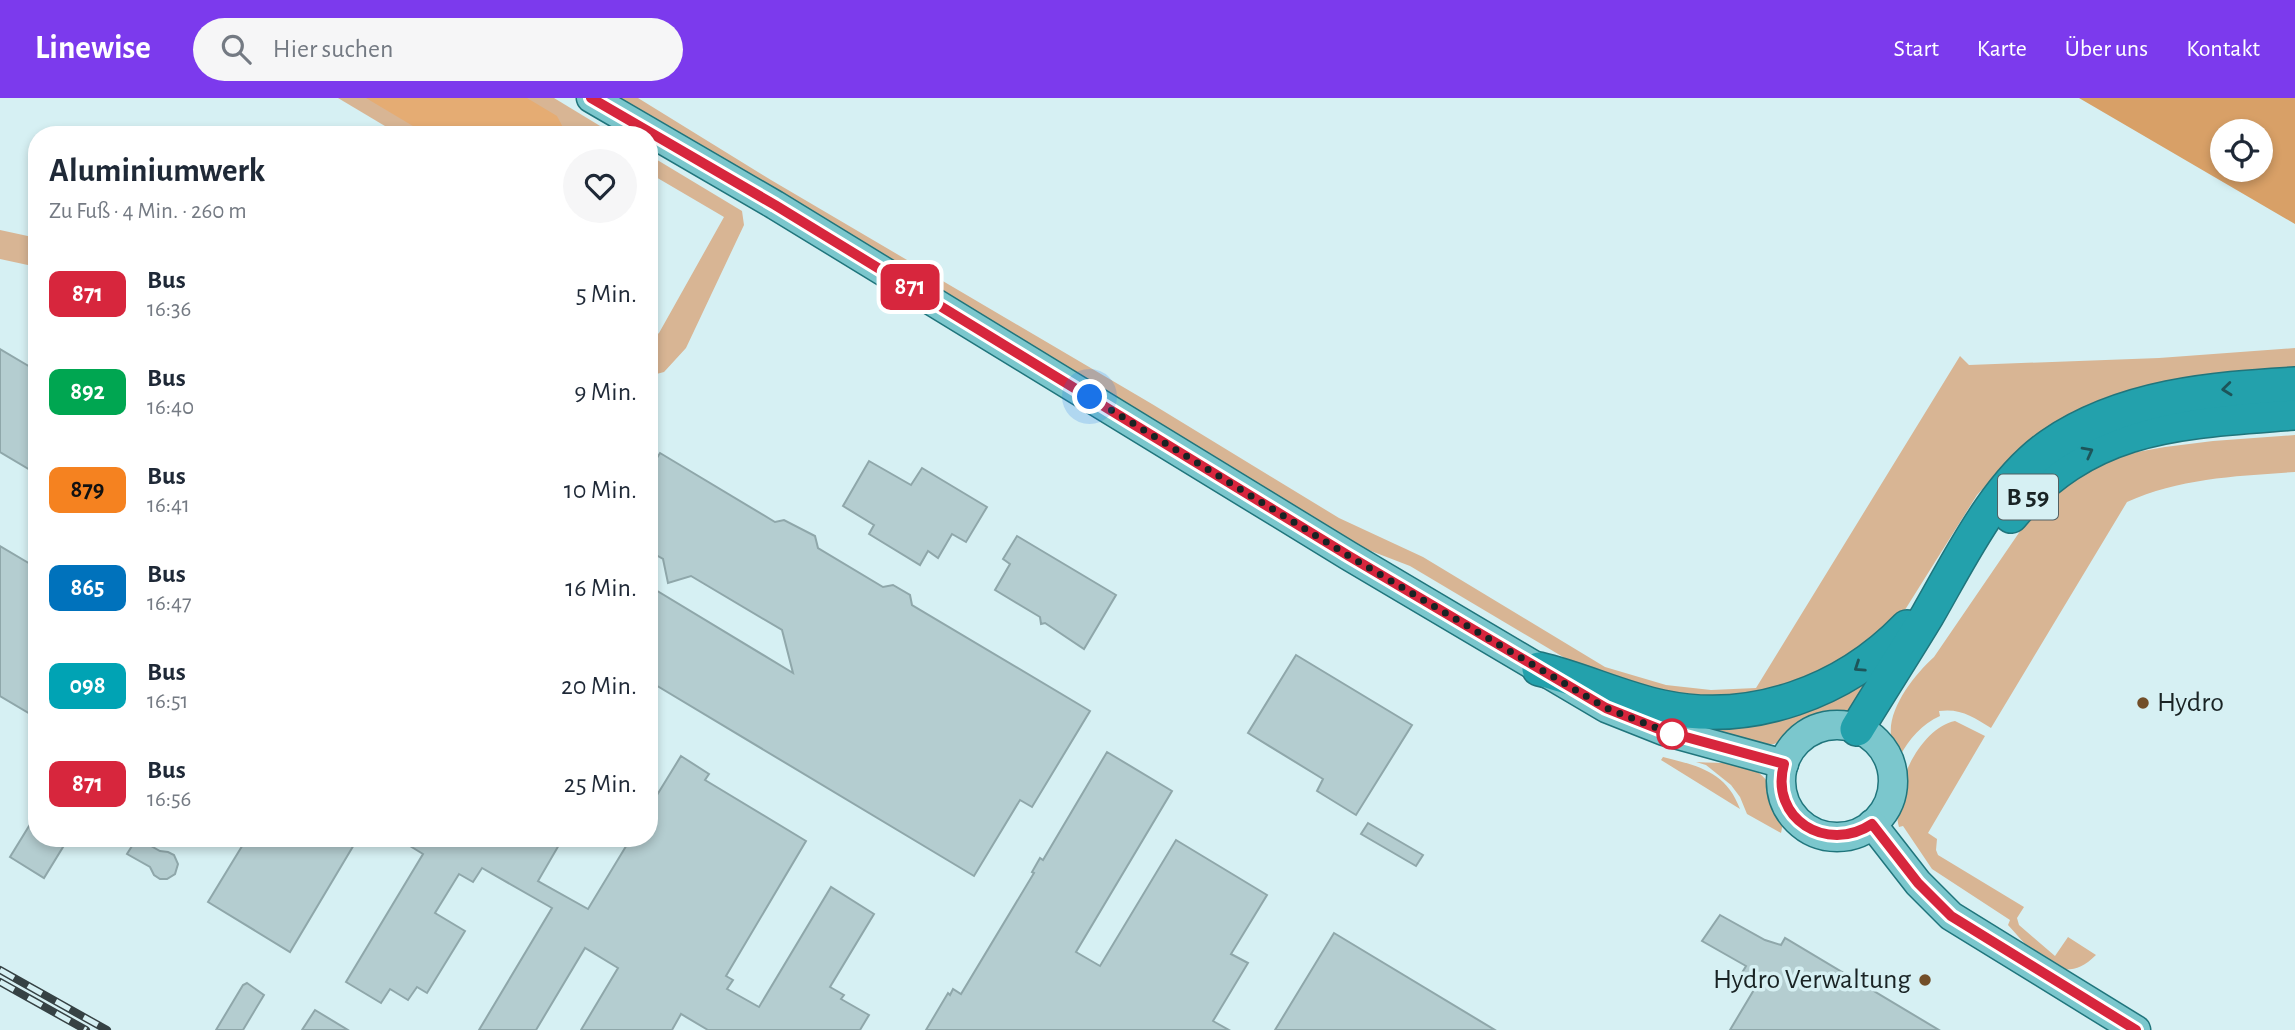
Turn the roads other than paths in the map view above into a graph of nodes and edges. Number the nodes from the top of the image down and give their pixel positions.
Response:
1 (591, 98) edge
2 (639, 126) edge
3 (658, 137) edge
4 (2295, 384) edge
5 (2295, 413) edge
6 (1944, 586) junction
7 (1539, 669) junction
8 (1866, 734) junction
9 (1784, 764) junction
10 (1872, 824) junction
11 (2136, 1030) edge

1 - 2 main road
3 - 7 main road
4 -> 6 highway
8 -> 5 highway, B 59
6 -> 7 highway
6 - 8 highway
7 - 9 main road
8 - 9 main road
8 - 10 main road
9 - 10 main road
10 - 11 main road

